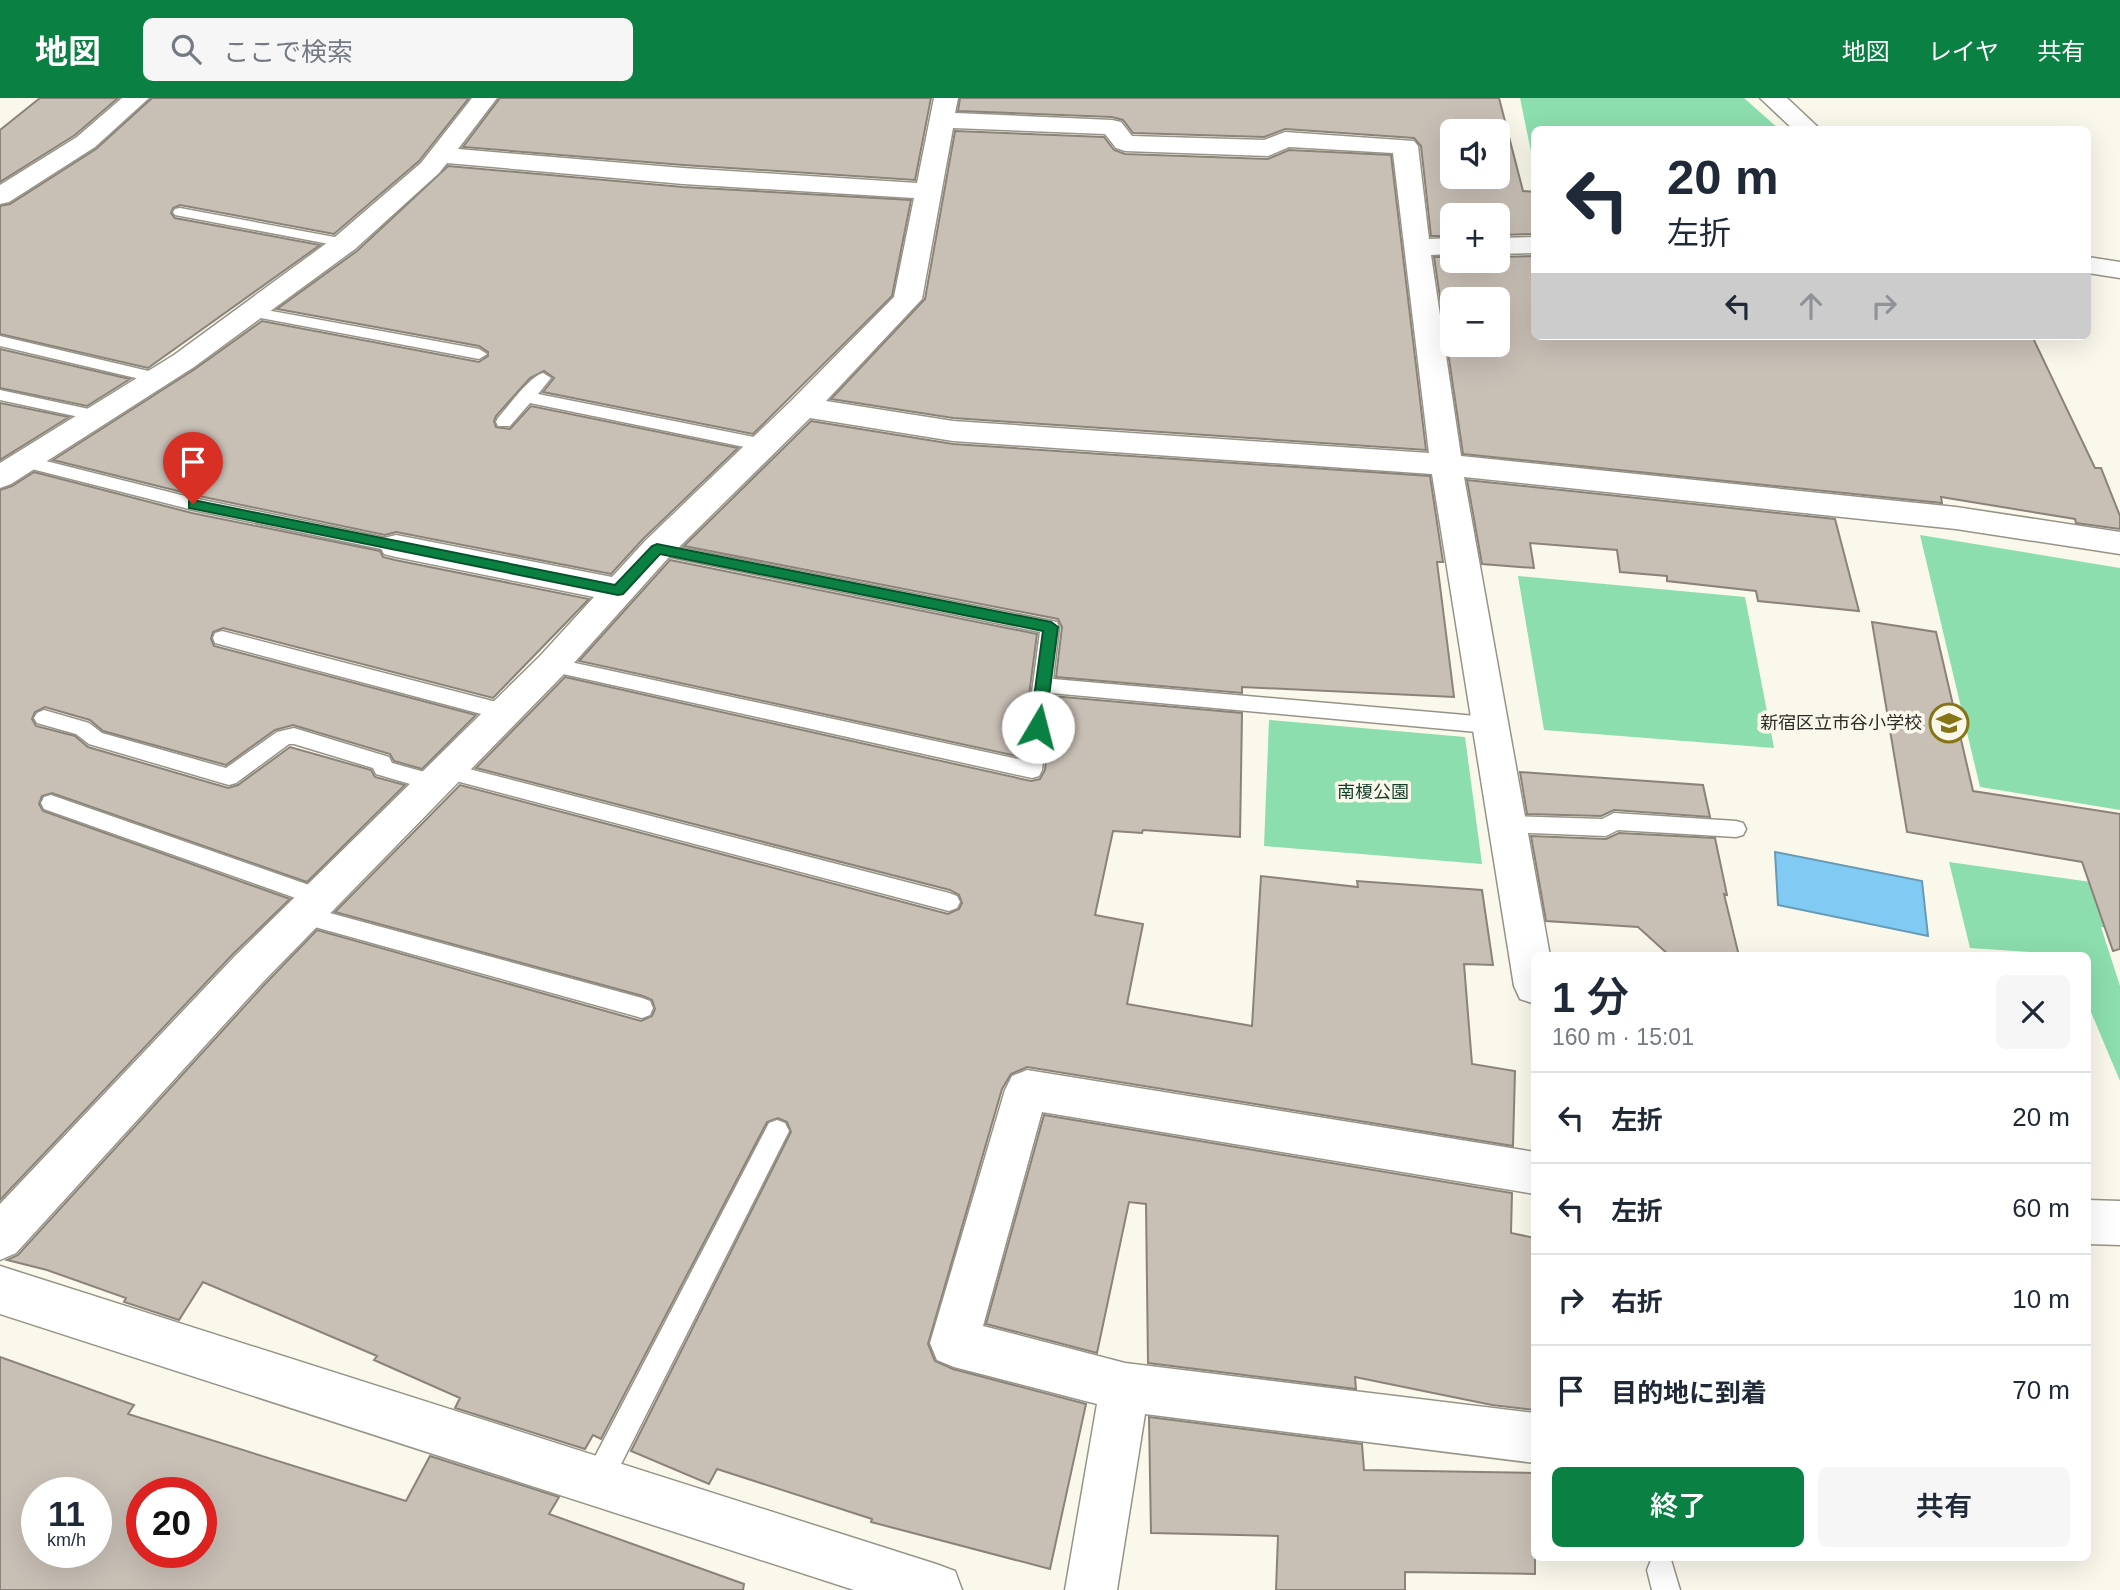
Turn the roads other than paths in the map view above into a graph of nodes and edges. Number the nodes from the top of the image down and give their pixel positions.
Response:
1 (137, 98) edge
2 (485, 98) edge
3 (1772, 98) edge
4 (945, 109) edge
5 (1804, 126) edge
6 (439, 155) junction
7 (929, 191) junction
8 (0, 196) edge
9 (180, 212) dead end
10 (345, 243) junction
11 (1531, 245) edge
12 (1440, 246) edge
13 (1510, 246) edge
14 (1416, 247) junction
15 (2091, 265) edge
16 (2120, 270) edge
17 (250, 312) junction
18 (0, 341) edge
19 (479, 354) dead end
20 (157, 378) junction
21 (543, 378) dead end
22 (0, 395) edge
23 (525, 397) junction
24 (803, 407) junction
25 (98, 416) junction
26 (504, 422) dead end
27 (764, 445) junction
28 (26, 462) junction
29 (1447, 465) junction
30 (0, 477) edge
31 (2120, 543) edge
32 (396, 546) joint
33 (657, 549) junction
34 (618, 590) junction
35 (222, 638) dead end
36 (552, 664) junction
37 (1044, 685) junction
38 (504, 712) junction
39 (44, 718) dead end
40 (1488, 725) junction
41 (440, 777) junction
42 (51, 803) dead end
43 (1506, 824) junction
44 (1736, 829) dead end
45 (949, 902) dead end
46 (312, 906) junction
47 (1531, 964) edge
48 (642, 1008) dead end
49 (777, 1131) dead end
50 (1531, 1172) edge
51 (2091, 1222) edge
52 (2120, 1223) edge
53 (0, 1237) edge
54 (0, 1290) edge
55 (1125, 1387) junction
56 (1531, 1438) edge
57 (597, 1482) junction
58 (936, 1590) edge
59 (1091, 1590) edge

1 - 8 street
2 - 6 street
3 - 5 street
4 - 7 street
4 - 14 street
6 - 7 street
6 - 10 street
7 - 24 street
9 - 10 lane
10 - 17 street
11 - 13 street
12 - 14 street
14 - 29 street
15 - 16 street
17 - 19 lane
17 - 20 street
18 - 20 lane
20 - 25 street
21 - 23 lane
22 - 25 lane
23 - 26 lane
23 - 27 lane
24 - 27 street
24 - 29 street
25 - 28 street
27 - 33 street
28 - 30 street
28 - 32 lane
29 - 31 street
29 - 40 street
32 - 34 street
33 - 34 street
33 - 37 lane
34 - 36 street
35 - 38 lane
36 - 37 lane
36 - 38 street
37 - 40 lane
38 - 41 street
39 - 41 lane
40 - 43 street
41 - 45 lane
41 - 46 street
42 - 46 lane
43 - 44 lane
43 - 47 street
46 - 48 lane
46 - 53 street
49 - 57 lane
50 - 55 street
51 - 52 street
54 - 57 street
55 - 56 street
55 - 59 street
57 - 58 street

